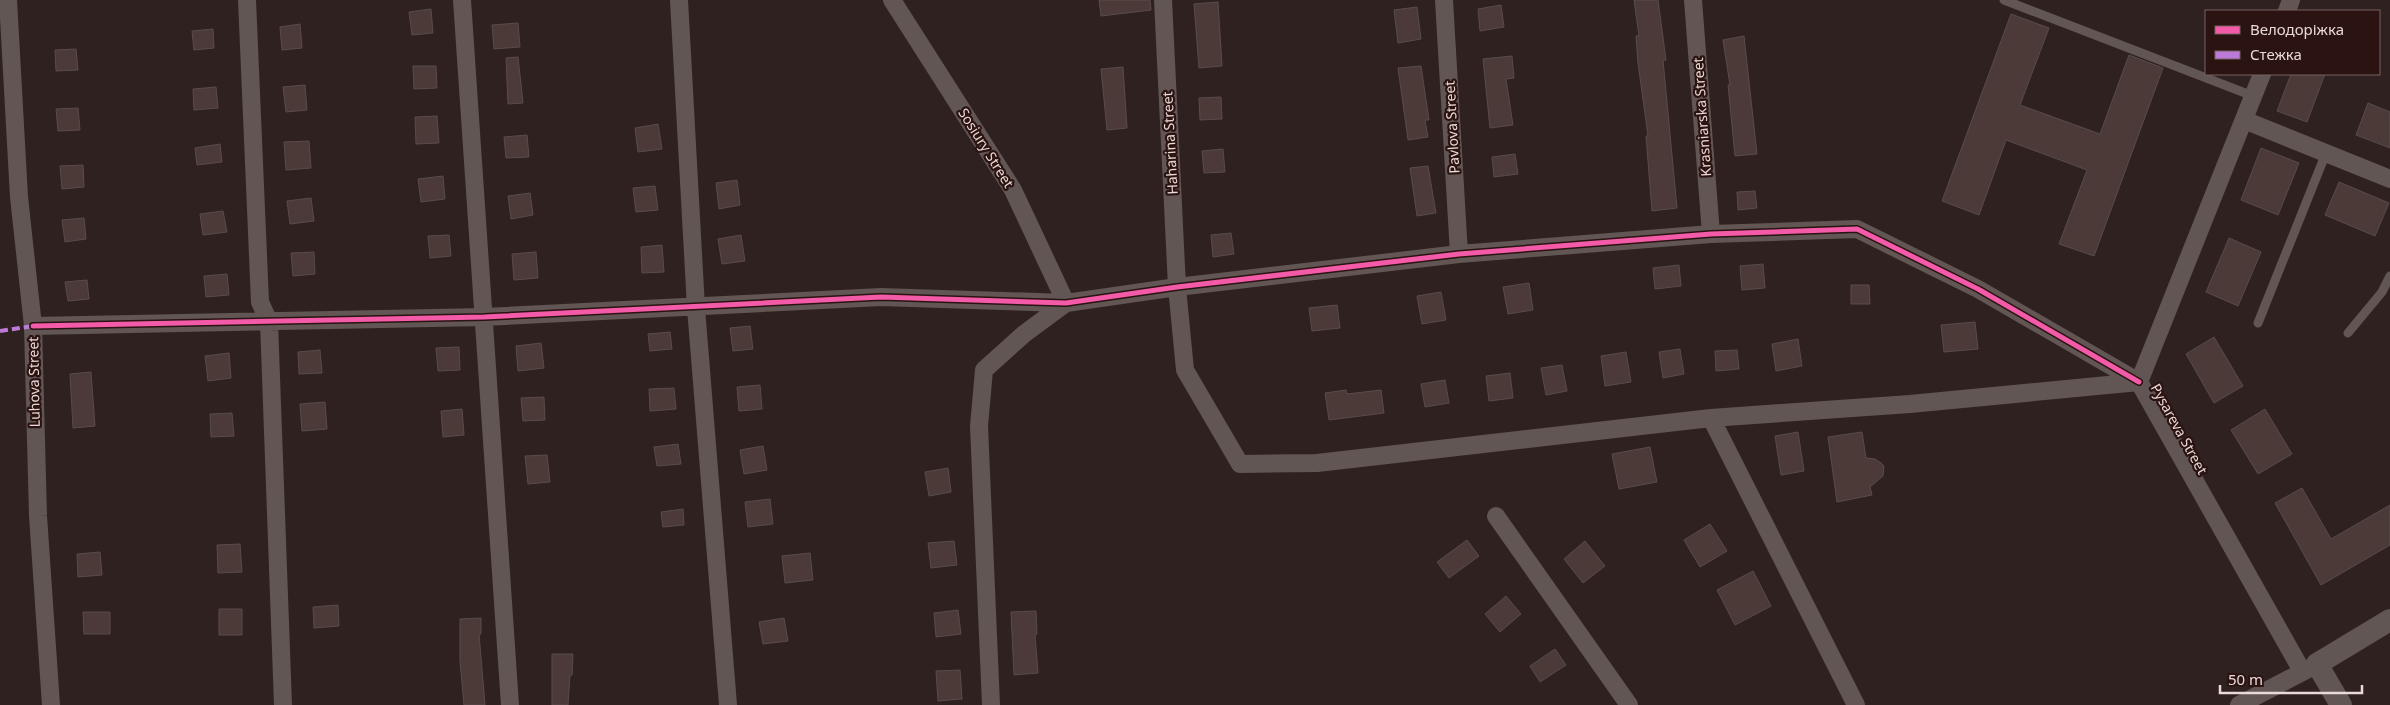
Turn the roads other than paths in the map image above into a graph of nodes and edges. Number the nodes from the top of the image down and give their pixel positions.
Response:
1 (8, 0) edge
2 (247, 0) edge
3 (462, 0) edge
4 (679, 0) edge
5 (892, 0) edge
6 (1163, 0) edge
7 (1444, 0) edge
8 (1693, 0) edge
9 (2004, 0) edge
10 (2262, 75) edge
11 (2253, 96) junction
12 (2244, 120) junction
13 (2326, 153) junction
14 (2390, 179) edge
15 (1710, 234) junction
16 (1459, 254) junction
17 (2390, 276) edge
18 (1177, 286) junction
19 (1066, 303) junction
20 (696, 308) junction
21 (484, 317) junction
22 (269, 322) junction
23 (2258, 323) dead end
24 (33, 326) junction
25 (2348, 333) dead end
26 (2139, 382) junction
27 (1711, 418) junction
28 (1496, 516) dead end
29 (2390, 620) edge
30 (2309, 668) junction
31 (51, 705) edge
32 (283, 705) edge
33 (510, 705) edge
34 (728, 705) edge
35 (991, 705) edge
36 (1628, 705) edge
37 (1856, 705) edge
38 (2239, 705) edge
39 (2341, 705) edge

1 - 24 street, Luhova Street
2 - 22 street
3 - 21 street
4 - 20 street
5 - 19 street, Sosiury Street
6 - 18 street, Haharina Street
7 - 16 street, Pavlova Street
8 - 15 street, Krasniarska Street
9 - 11 lane
10 - 11 street, Pysareva Street
11 - 12 street, Pysareva Street
12 - 13 street
12 - 26 street, Pysareva Street
13 - 14 street
13 - 23 lane
15 - 16 street
15 - 26 street
16 - 18 street
17 - 25 lane
18 - 19 street
18 - 27 street, Haharina Street
19 - 20 street
19 - 35 street
20 - 21 street
20 - 34 street
21 - 22 street
21 - 33 street
22 - 24 street
22 - 32 street
24 - 31 street, Luhova Street
26 - 27 street
26 - 30 street, Pysareva Street
27 - 37 street
28 - 36 street
29 - 30 street
30 - 38 street
30 - 39 street

